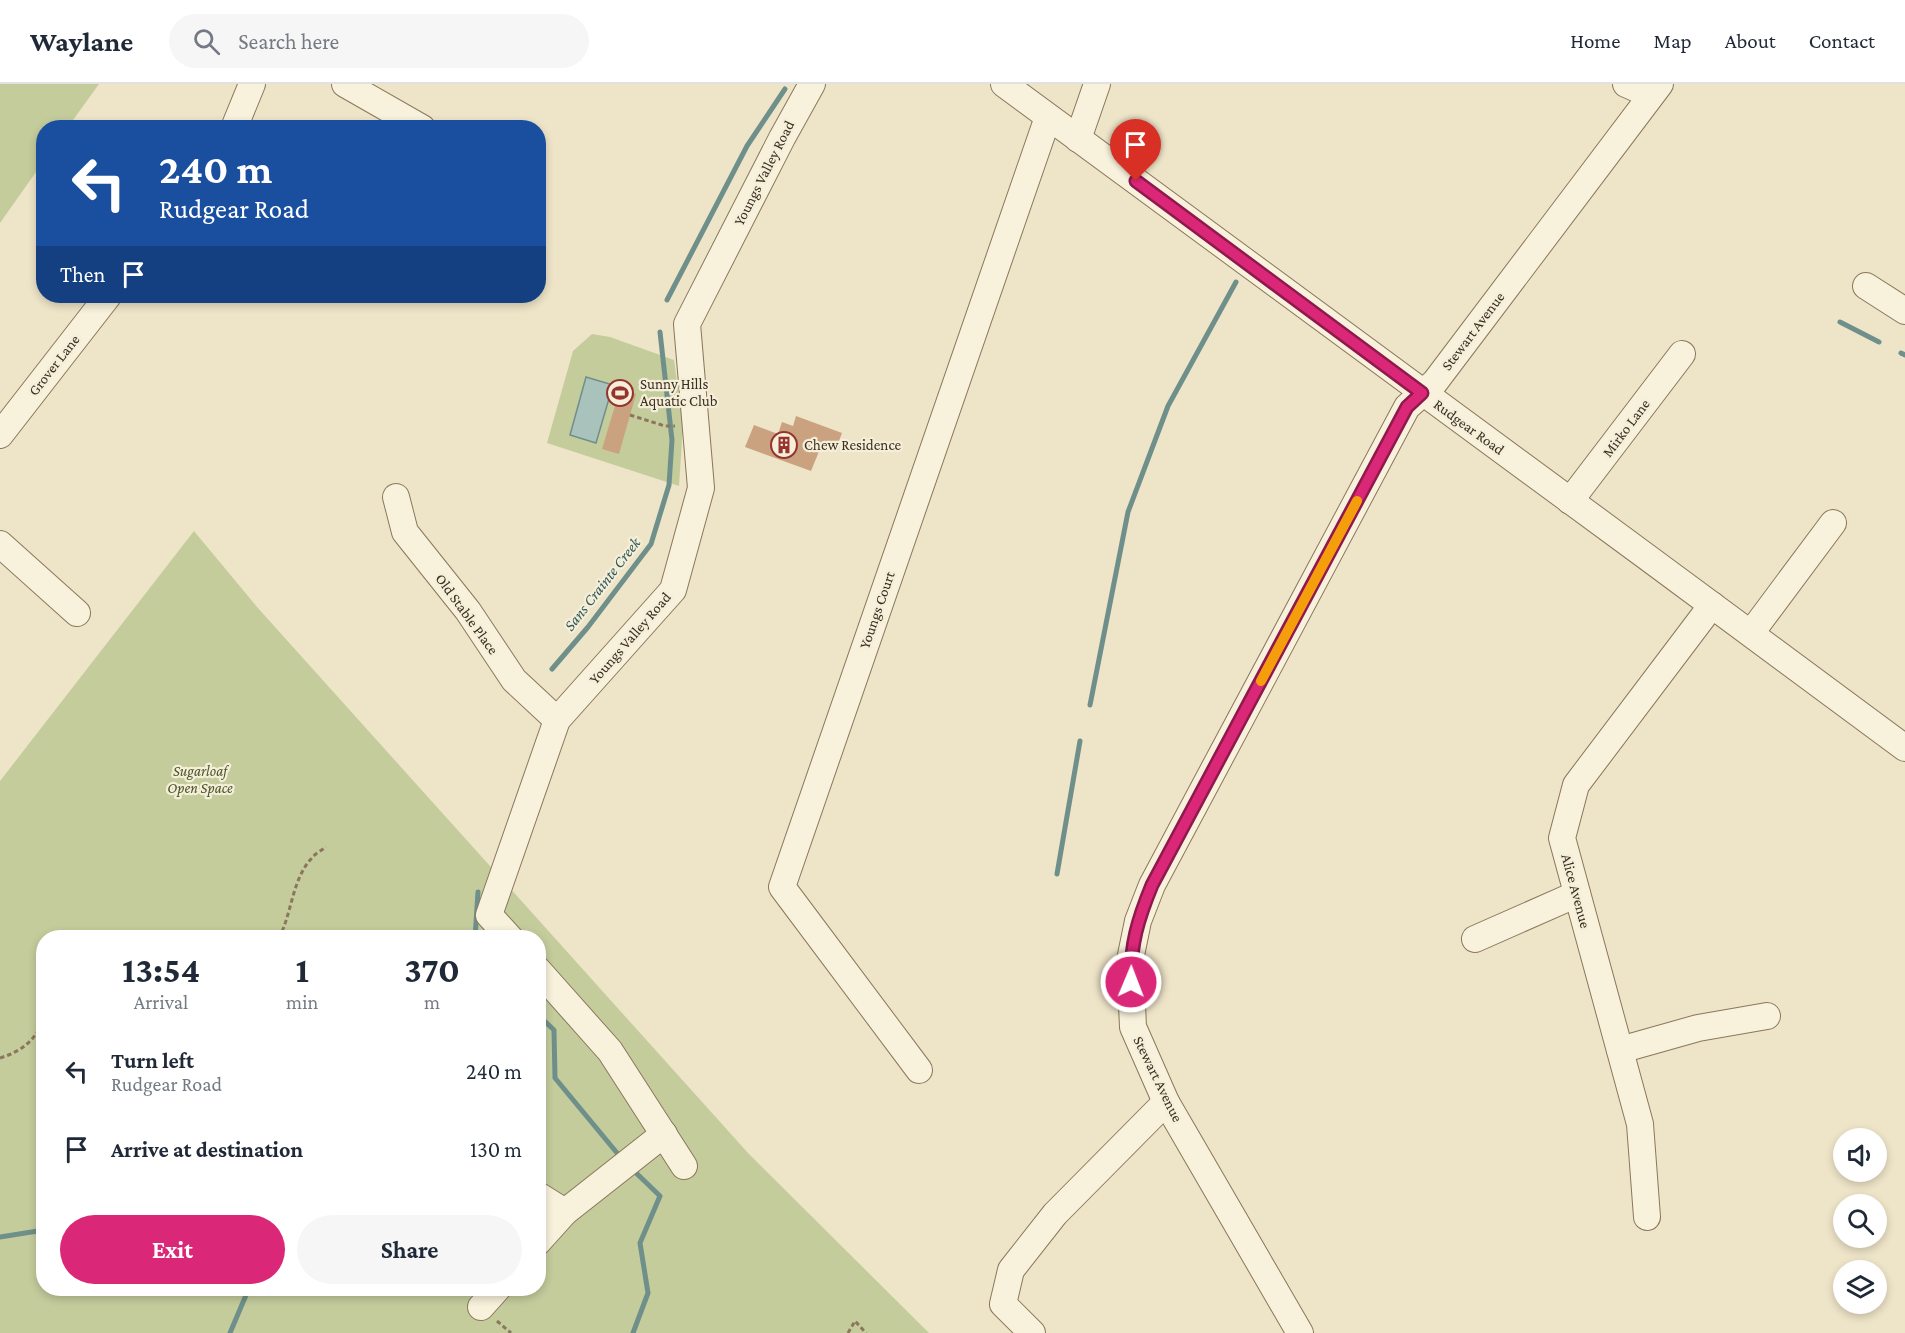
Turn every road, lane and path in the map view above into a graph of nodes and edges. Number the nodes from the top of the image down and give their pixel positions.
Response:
1 (252, 84) edge
2 (345, 84) edge
3 (812, 84) edge
4 (1004, 84) edge
5 (1097, 84) edge
6 (1626, 84) edge
7 (1656, 89) edge
8 (1048, 117) junction
9 (237, 120) edge
10 (408, 120) edge
11 (1078, 139) junction
12 (1866, 286) dead end
13 (103, 303) edge
14 (1905, 310) edge
15 (1682, 354) dead end
16 (1422, 393) junction
17 (630, 416) dead end
18 (678, 426) dead end
19 (0, 435) edge
20 (396, 497) dead end
21 (1570, 501) junction
22 (1833, 523) dead end
23 (0, 544) edge
24 (1712, 605) junction
25 (77, 613) dead end
26 (1751, 633) junction
27 (557, 720) junction
28 (1905, 748) edge
29 (326, 847) dead end
30 (1577, 894) junction
31 (283, 930) edge
32 (503, 930) edge
33 (1475, 939) dead end
34 (546, 979) edge
35 (1767, 1016) dead end
36 (36, 1034) edge
37 (1620, 1050) junction
38 (0, 1058) edge
39 (919, 1070) dead end
40 (1166, 1102) junction
41 (664, 1134) junction
42 (684, 1166) dead end
43 (546, 1200) edge
44 (565, 1212) junction
45 (1647, 1218) dead end
46 (546, 1233) edge
47 (848, 1333) edge
48 (866, 1333) edge
49 (1032, 1333) edge
50 (1300, 1333) edge

1 - 9 street
2 - 10 street
3 - 27 street, Youngs Valley Road
4 - 8 street, Rudgear Road
5 - 11 street
6 - 7 street
7 - 16 street, Stewart Avenue
8 - 11 street, Rudgear Road
8 - 39 street, Youngs Court
11 - 16 street, Rudgear Road
12 - 14 street
13 - 19 street, Grover Lane
15 - 21 street, Mirko Lane
16 - 21 street, Rudgear Road
16 - 40 street, Stewart Avenue
17 - 18 path
20 - 27 street, Old Stable Place
21 - 24 street, Rudgear Road
22 - 26 street
23 - 25 street
24 - 26 street, Rudgear Road
24 - 30 street, Alice Avenue
26 - 28 street, Rudgear Road
27 - 32 street, Youngs Valley Road
29 - 31 path
30 - 33 street
30 - 37 street, Alice Avenue
34 - 41 street
35 - 37 street
36 - 38 path
37 - 45 street, Alice Avenue
40 - 49 street
40 - 50 street, Stewart Avenue
41 - 42 street
41 - 44 street
43 - 44 street
44 - 46 street
47 - 48 path

